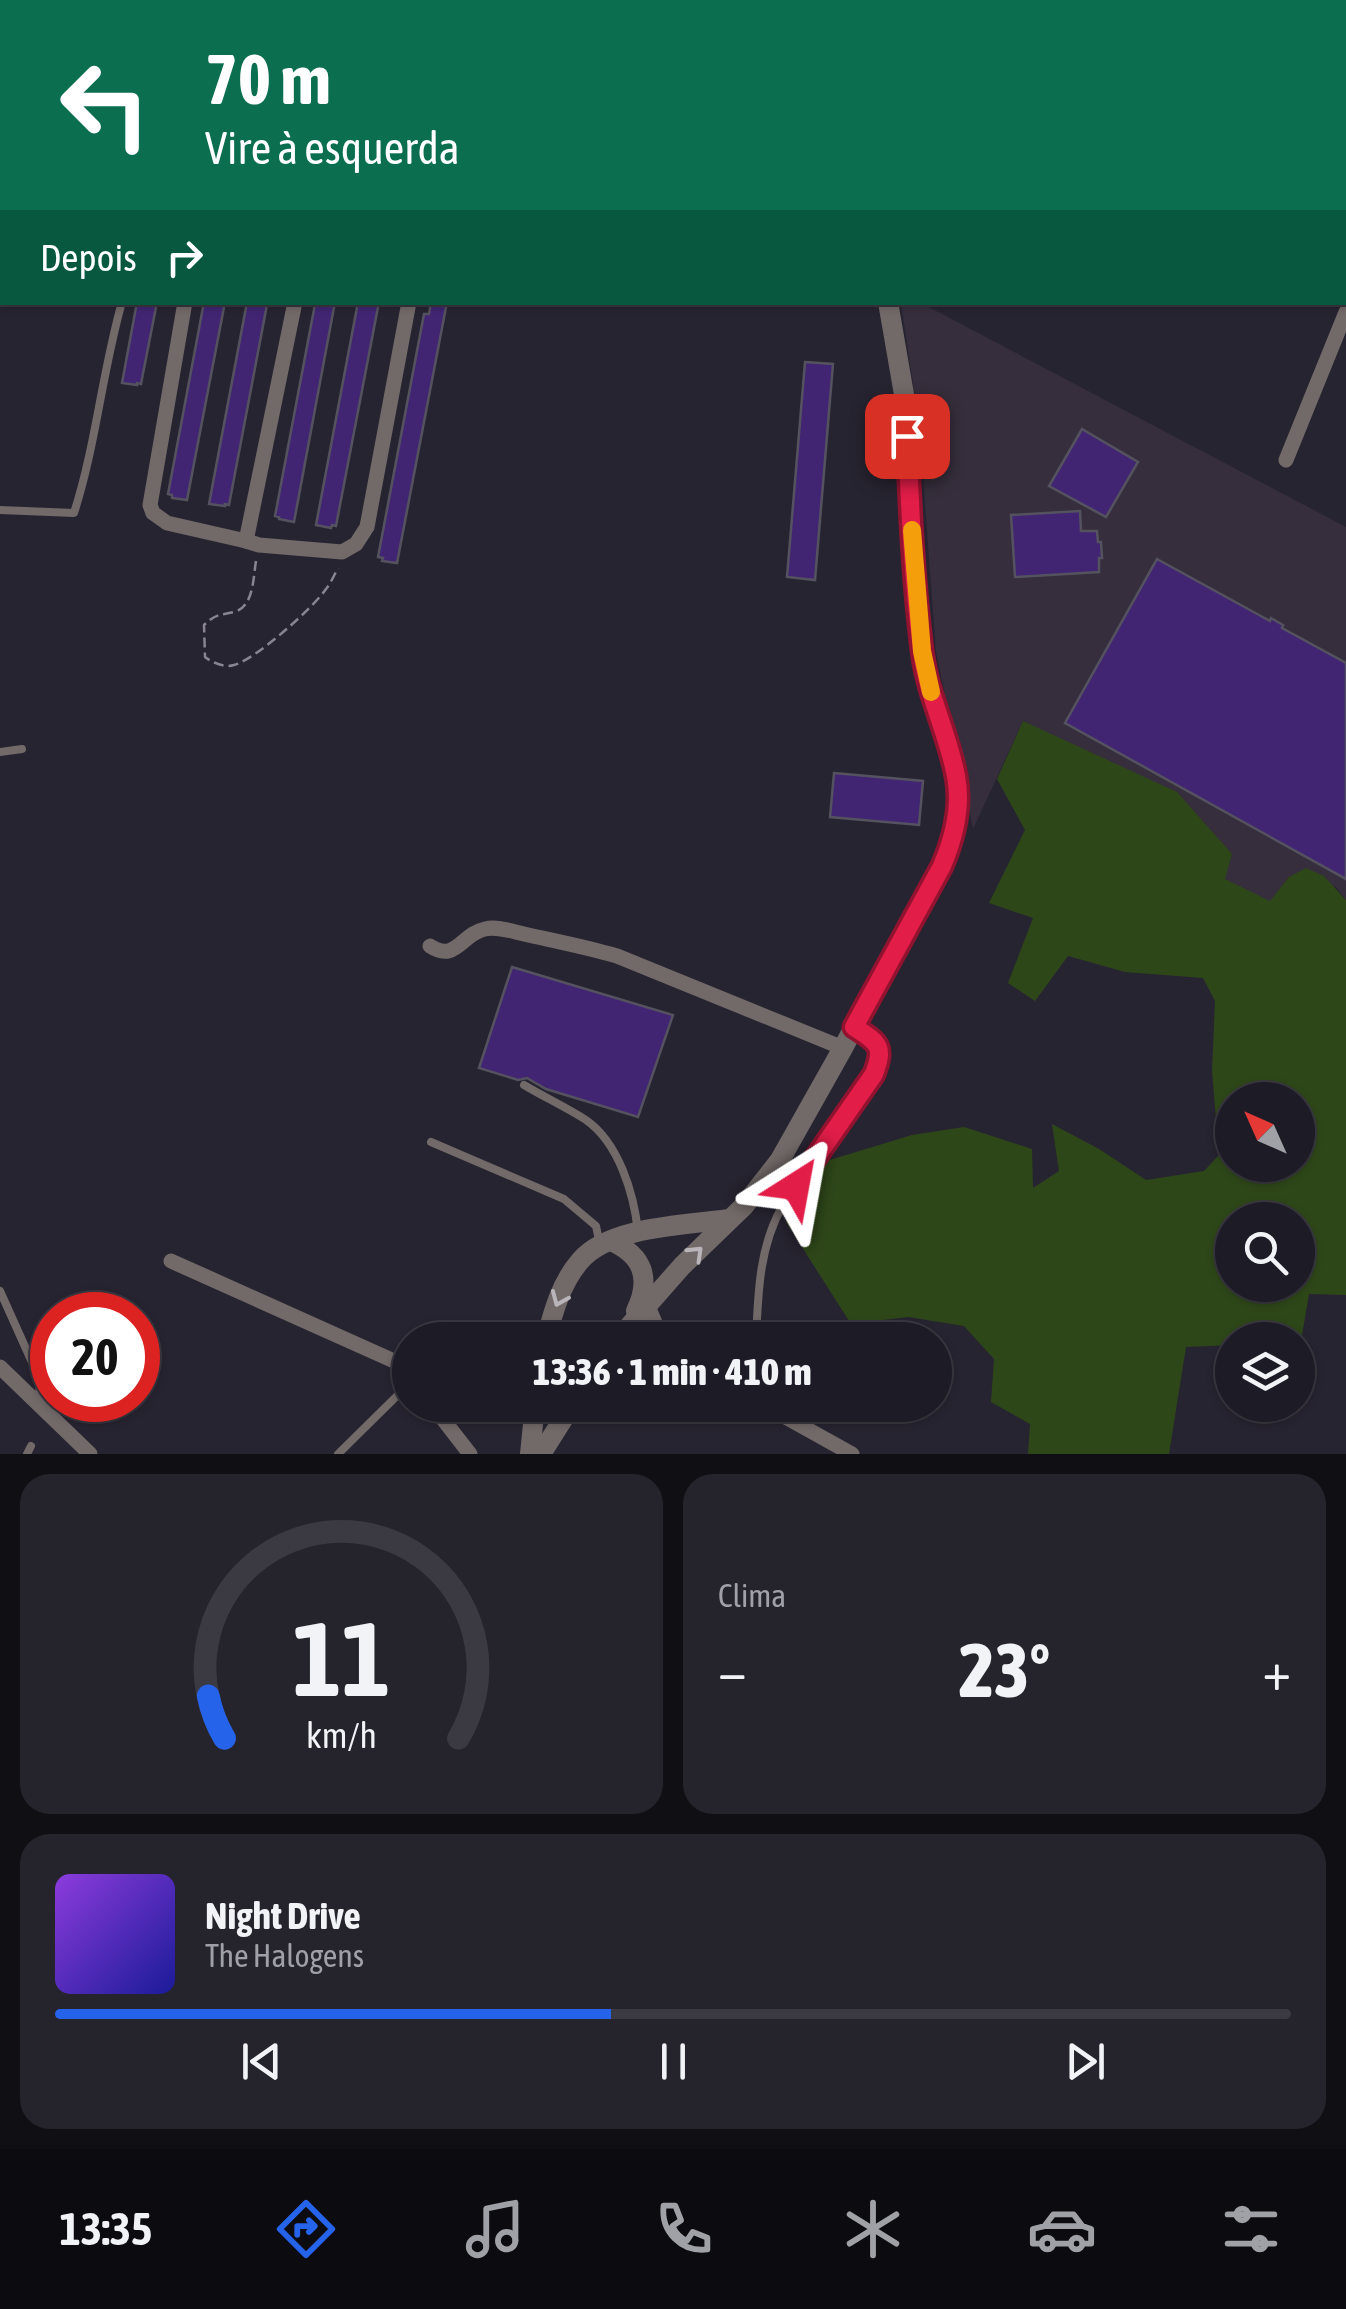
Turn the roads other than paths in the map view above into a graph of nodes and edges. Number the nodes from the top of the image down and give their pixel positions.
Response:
1 (121, 305) edge
2 (184, 305) edge
3 (293, 305) edge
4 (408, 305) edge
5 (889, 305) edge
6 (1346, 312) edge
7 (1286, 460) dead end
8 (0, 510) edge
9 (252, 543) junction
10 (22, 749) dead end
11 (0, 752) edge
12 (430, 946) dead end
13 (854, 1027) junction
14 (843, 1048) junction
15 (524, 1085) dead end
16 (431, 1142) dead end
17 (730, 1219) junction
18 (638, 1232) junction
19 (606, 1243) junction
20 (171, 1260) dead end
21 (0, 1291) edge
22 (647, 1304) junction
23 (551, 1322) edge
24 (631, 1322) joint
25 (655, 1322) edge
26 (757, 1322) edge
27 (30, 1358) edge
28 (392, 1360) edge
29 (0, 1367) edge
30 (30, 1396) edge
31 (392, 1398) edge
32 (57, 1422) edge
33 (445, 1422) edge
34 (533, 1422) edge
35 (561, 1422) edge
36 (795, 1422) edge
37 (90, 1454) edge
38 (338, 1454) edge
39 (470, 1454) edge
40 (530, 1454) edge
41 (541, 1454) edge
42 (852, 1454) edge

1 - 8 lane
2 - 9 street
3 - 9 street
4 - 9 street
5 - 13 street
6 - 7 street
10 - 11 lane
12 - 14 street
13 - 14 street
13 - 26 lane
14 - 17 street
15 - 18 lane
16 - 19 lane
17 - 18 street
22 -> 17 street
18 - 19 street
19 -> 23 street
19 - 24 street
20 - 28 street
21 - 27 lane
22 - 24 street
22 - 25 street
29 - 30 street
31 - 38 lane
32 - 37 street
33 - 39 street
34 - 40 street
35 - 41 street
36 - 42 street

